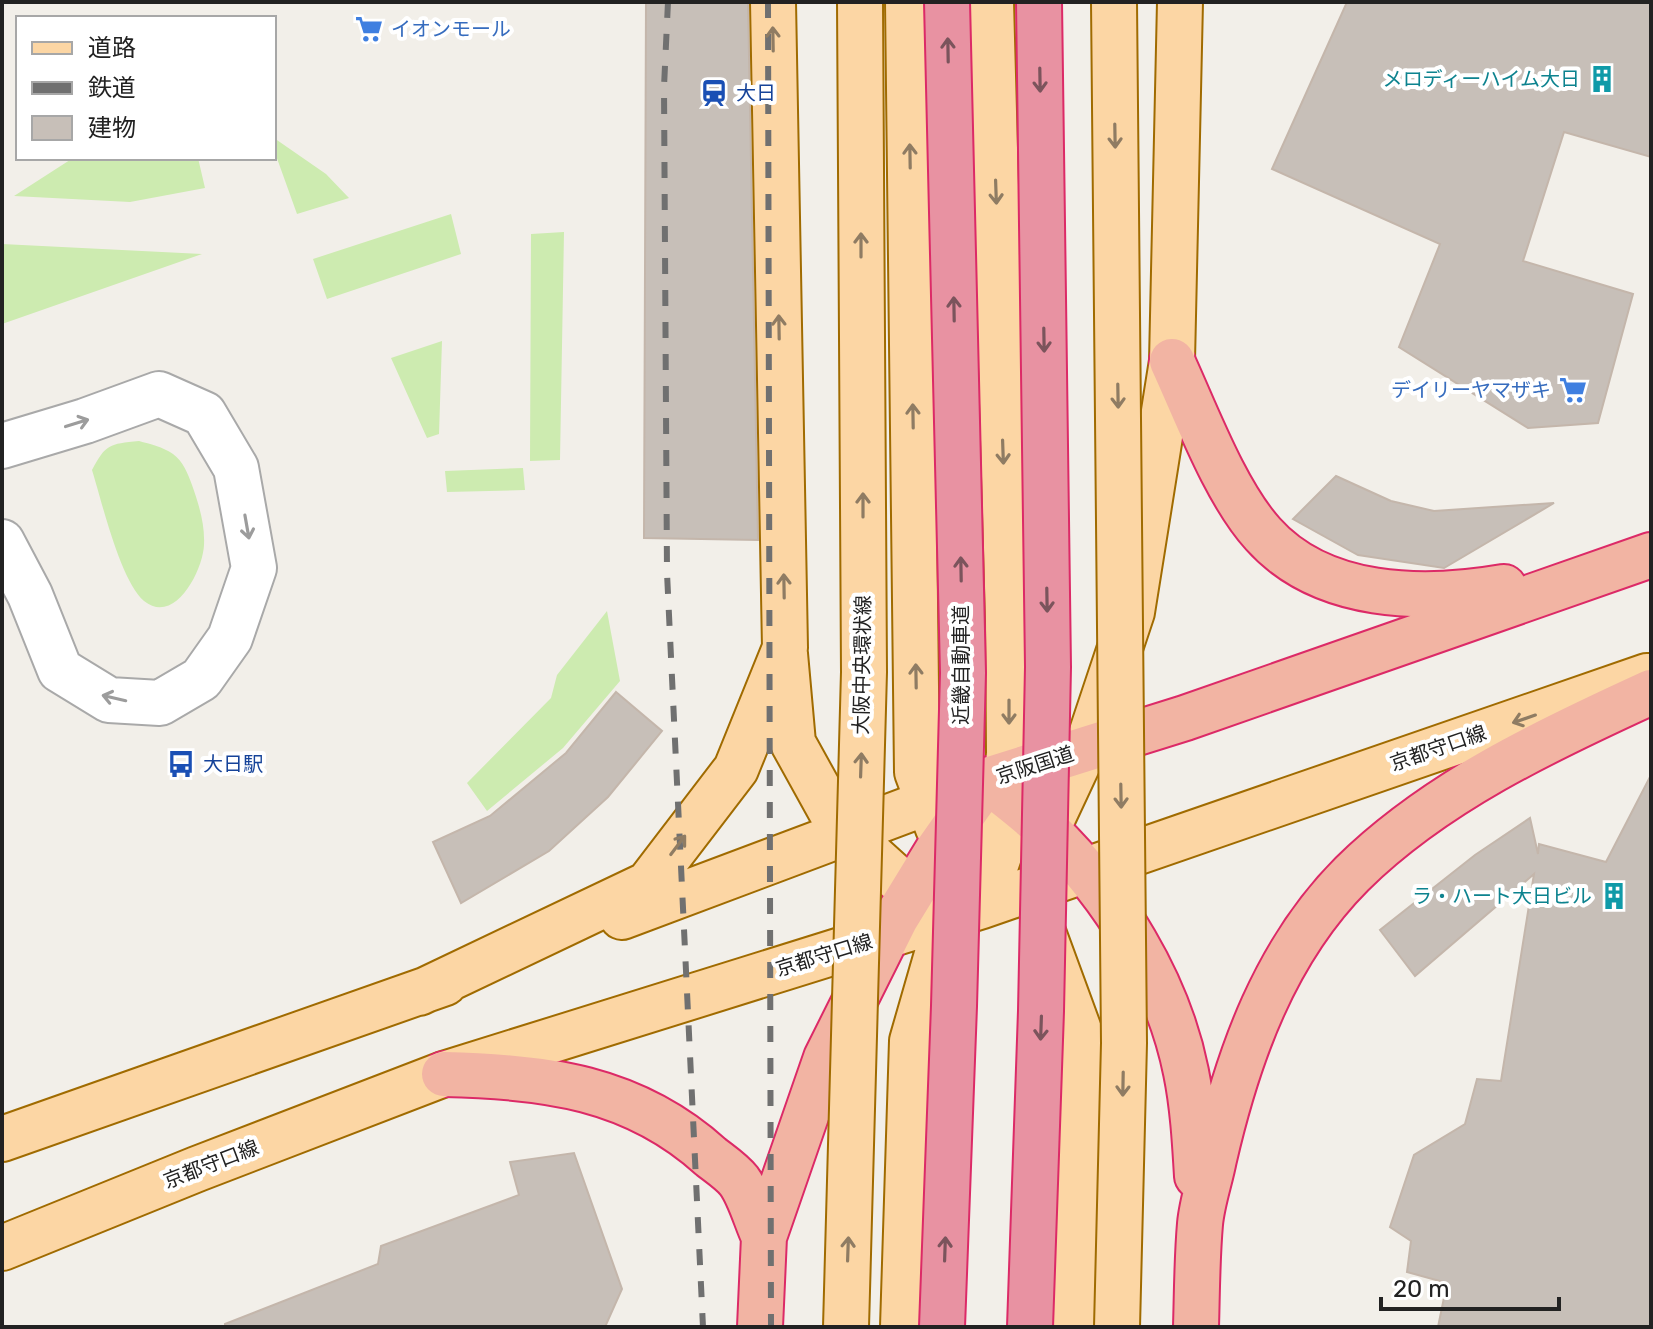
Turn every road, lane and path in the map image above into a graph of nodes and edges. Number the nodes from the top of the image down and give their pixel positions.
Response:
1 (773, 2) edge
2 (860, 2) edge
3 (908, 2) edge
4 (947, 2) edge
5 (991, 2) edge
6 (1039, 2) edge
7 (1114, 2) edge
8 (1180, 2) edge
9 (1172, 361) junction
10 (2, 446) edge
11 (2, 542) edge
12 (1631, 562) edge
13 (785, 648) junction
14 (1651, 675) edge
15 (1651, 692) edge
16 (1084, 749) junction
17 (1000, 793) junction
18 (1047, 830) junction
19 (846, 833) junction
20 (1084, 871) junction
21 (947, 876) junction
22 (1022, 877) junction
23 (887, 936) junction
24 (419, 993) junction
25 (444, 1074) junction
26 (2, 1139) edge
27 (1200, 1222) junction
28 (764, 1237) junction
29 (2, 1248) edge
30 (760, 1327) edge
31 (846, 1327) edge
32 (903, 1327) edge
33 (942, 1327) edge
34 (1030, 1327) edge
35 (1072, 1327) edge
36 (1117, 1327) edge
37 (1196, 1327) edge

13 -> 1 main road
31 -> 2 main road, 大阪中央環状線, bridge
21 -> 3 main road
33 -> 4 highway, 近畿自動車道, bridge
5 -> 17 main road
6 -> 34 highway, bridge
7 -> 36 main road, bridge
8 - 9 main road
9 - 12 highway
9 - 16 main road
10 -> 11 street
12 - 16 highway, 京阪国道
13 - 19 main road
24 -> 13 main road
14 -> 20 main road, 京都守口線
15 - 27 highway
16 - 17 highway, 京阪国道
16 - 18 main road
17 - 18 highway
17 - 21 highway, 京阪国道
17 - 21 main road
17 - 22 main road
18 - 20 highway
18 - 22 main road
19 - 21 main road
19 - 21 main road, 京都守口線
19 - 24 main road, 京都守口線
20 - 22 main road, 京都守口線
20 - 27 highway
21 - 22 main road, 京都守口線
21 - 23 highway, 京阪国道
21 - 32 main road
22 - 35 main road
23 - 25 main road, 京都守口線
23 - 28 highway, 京阪国道
24 - 26 main road, 京都守口線
25 - 28 highway
25 - 29 main road, 京都守口線
27 - 37 highway
28 - 30 highway, 京阪国道

